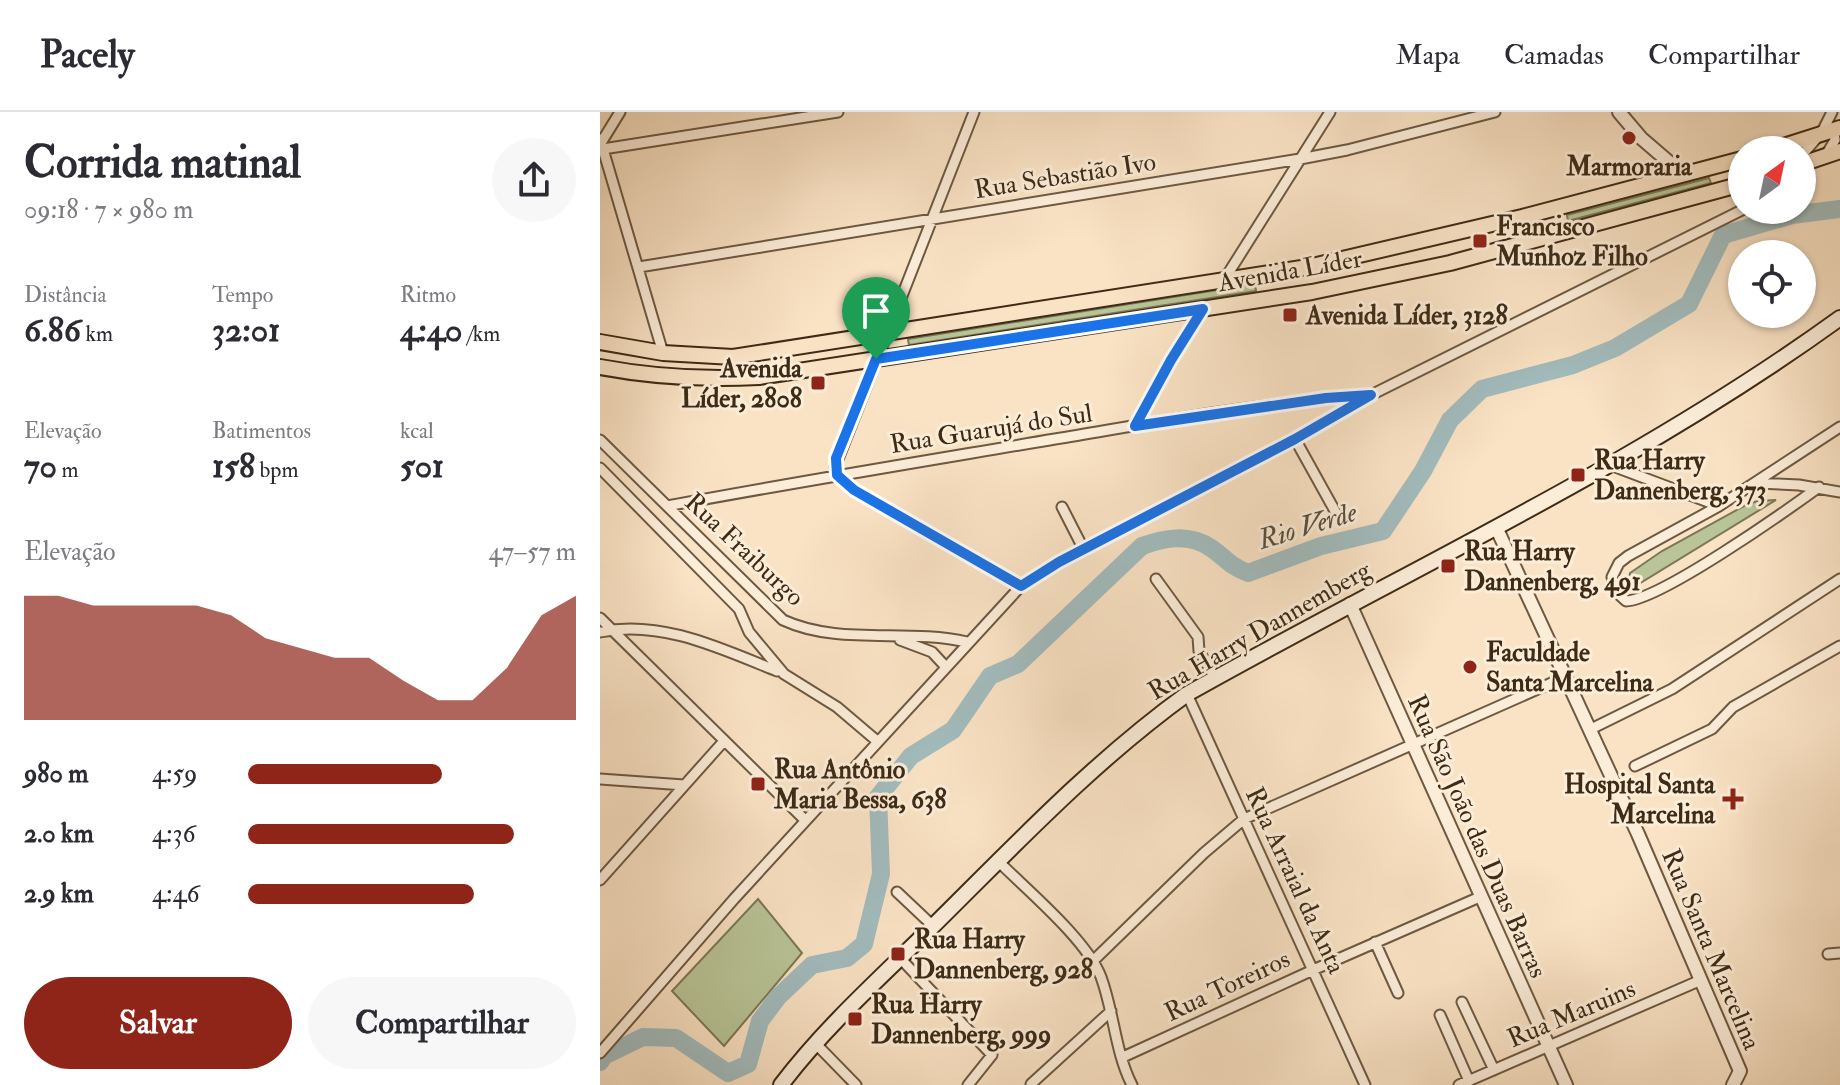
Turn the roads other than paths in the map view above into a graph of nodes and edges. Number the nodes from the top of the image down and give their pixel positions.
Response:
1 (620, 112) edge
2 (838, 112) edge
3 (974, 112) edge
4 (1330, 112) edge
5 (1495, 112) edge
6 (1619, 112) edge
7 (1832, 112) edge
8 (1832, 130) edge
9 (1816, 143) edge
10 (601, 144) edge
11 (1833, 153) edge
12 (1300, 159) junction
13 (1728, 163) edge
14 (1816, 164) edge
15 (1684, 175) junction
16 (1728, 188) edge
17 (1728, 217) edge
18 (932, 218) junction
19 (639, 267) junction
20 (1224, 280) junction
21 (1203, 309) junction
22 (1840, 318) edge
23 (887, 333) junction
24 (600, 342) edge
25 (663, 353) junction
26 (876, 359) junction
27 (600, 367) edge
28 (1371, 395) junction
29 (1135, 426) junction
30 (1840, 427) edge
31 (1295, 439) junction
32 (600, 440) edge
33 (1610, 465) junction
34 (600, 468) edge
35 (837, 475) junction
36 (1755, 483) junction
37 (1819, 487) junction
38 (1840, 492) edge
39 (667, 506) junction
40 (1719, 506) junction
41 (1062, 507) dead end
42 (1340, 520) dead end
43 (1496, 527) junction
44 (1084, 550) junction
45 (1156, 579) dead end
46 (1840, 579) edge
47 (1021, 586) junction
48 (1350, 604) junction
49 (600, 618) edge
50 (611, 629) junction
51 (600, 632) edge
52 (885, 637) junction
53 (967, 642) junction
54 (1840, 646) edge
55 (945, 666) junction
56 (784, 674) junction
57 (1565, 677) junction
58 (1215, 678) junction
59 (1187, 694) junction
60 (1591, 729) junction
61 (724, 741) junction
62 (877, 741) junction
63 (1414, 746) junction
64 (1635, 766) dead end
65 (600, 779) edge
66 (684, 785) junction
67 (1244, 819) junction
68 (805, 820) junction
69 (998, 861) junction
70 (600, 880) edge
71 (897, 892) dead end
72 (1482, 896) junction
73 (933, 926) junction
74 (1375, 942) junction
75 (1840, 953) edge
76 (1828, 954) dead end
77 (900, 958) junction
78 (1094, 960) junction
79 (1313, 970) junction
80 (1701, 980) junction
81 (1398, 993) dead end
82 (1462, 1002) dead end
83 (1111, 1011) junction
84 (1440, 1015) dead end
85 (816, 1044) junction
86 (1549, 1047) junction
87 (600, 1053) edge
88 (1123, 1057) junction
89 (1494, 1070) junction
90 (1740, 1071) junction
91 (1464, 1083) edge
92 (1031, 1084) edge
93 (781, 1085) edge
94 (856, 1085) edge
95 (968, 1085) edge
96 (1132, 1085) edge
97 (1365, 1085) edge
98 (1566, 1085) edge
99 (1733, 1085) edge
100 (1744, 1085) edge

1 - 10 street
2 - 10 street
3 - 18 street
4 - 12 street
5 - 12 street, Rua Sebastião Ivo
6 - 15 street
7 - 8 street
8 - 9 street
8 - 11 street
10 - 19 street
11 - 14 street
12 - 18 street, Rua Sebastião Ivo
12 - 20 street
13 - 15 main road, Avenida Líder
15 - 20 main road, Avenida Líder
16 - 21 main road, Avenida Líder
17 - 28 street
18 - 19 street, Rua Sebastião Ivo
18 - 23 street
19 - 25 street
20 - 23 main road, Avenida Líder
21 - 26 main road, Avenida Líder
21 - 29 street
22 - 33 main road, Rua Harry Dannemberg
23 - 25 main road, Avenida Líder
23 - 26 street
24 - 25 main road, Avenida Líder
26 - 27 main road, Avenida Líder
26 - 35 street
28 - 29 street, Rua Guarujá do Sul
28 - 31 street
29 - 35 street, Rua Guarujá do Sul
30 - 36 street
31 - 42 street
31 - 44 street
32 - 39 street, Rua Fraiburgo
33 - 40 street
33 - 43 main road, Rua Harry Dannemberg
34 - 56 street, Rua Fraiburgo
35 - 39 street, Rua Guarujá do Sul
35 - 47 street
36 - 37 street
36 - 40 street
37 - 38 street
37 - 40 street
39 - 52 street, Rua Fraiburgo
41 - 44 street
43 - 48 main road, Rua Harry Dannemberg
43 - 57 street, Rua Santa Marcelina
44 - 47 street
45 - 58 street
46 - 60 street
47 - 53 street
48 - 58 main road, Rua Harry Dannemberg
48 - 63 street, Rua São João das Duas Barras
49 - 50 street
50 - 51 street
50 - 56 street
50 - 61 street
52 - 53 street, Rua Fraiburgo
52 - 55 street, Rua Fraiburgo
53 - 55 street
54 - 64 street
55 - 62 street
56 - 62 street, Rua Fraiburgo
57 - 60 street, Rua Santa Marcelina
57 - 63 street
58 - 59 main road, Rua Harry Dannemberg
59 - 67 street, Rua Arraial da Anta
59 - 69 main road, Rua Harry Dannemberg
60 - 80 street, Rua Santa Marcelina
61 - 66 street
61 - 68 street
62 - 68 street
63 - 67 street
63 - 72 street, Rua São João das Duas Barras
65 - 66 street
66 - 70 street
67 - 78 street
67 - 79 street, Rua Arraial da Anta
68 - 87 street
69 - 73 main road, Rua Harry Dannemberg
69 - 78 street
71 - 73 street
72 - 74 street, Rua Toreiros
72 - 86 street, Rua São João das Duas Barras
73 - 77 main road, Rua Harry Dannemberg
74 - 79 street, Rua Toreiros
74 - 81 street
75 - 76 street
77 - 85 main road, Rua Harry Dannemberg
77 - 95 street
78 - 83 street
79 - 88 street, Rua Toreiros
79 - 97 street, Rua Arraial da Anta
80 - 86 street, Rua Maruins
80 - 90 street, Rua Santa Marcelina
82 - 89 street
83 - 88 street
83 - 92 street
84 - 91 street
85 - 93 main road, Rua Harry Dannemberg
85 - 94 street
86 - 89 street, Rua Maruins
86 - 98 street, Rua São João das Duas Barras
88 - 96 street
89 - 91 street, Rua Maruins
90 - 99 street
90 - 100 street, Rua Santa Marcelina

